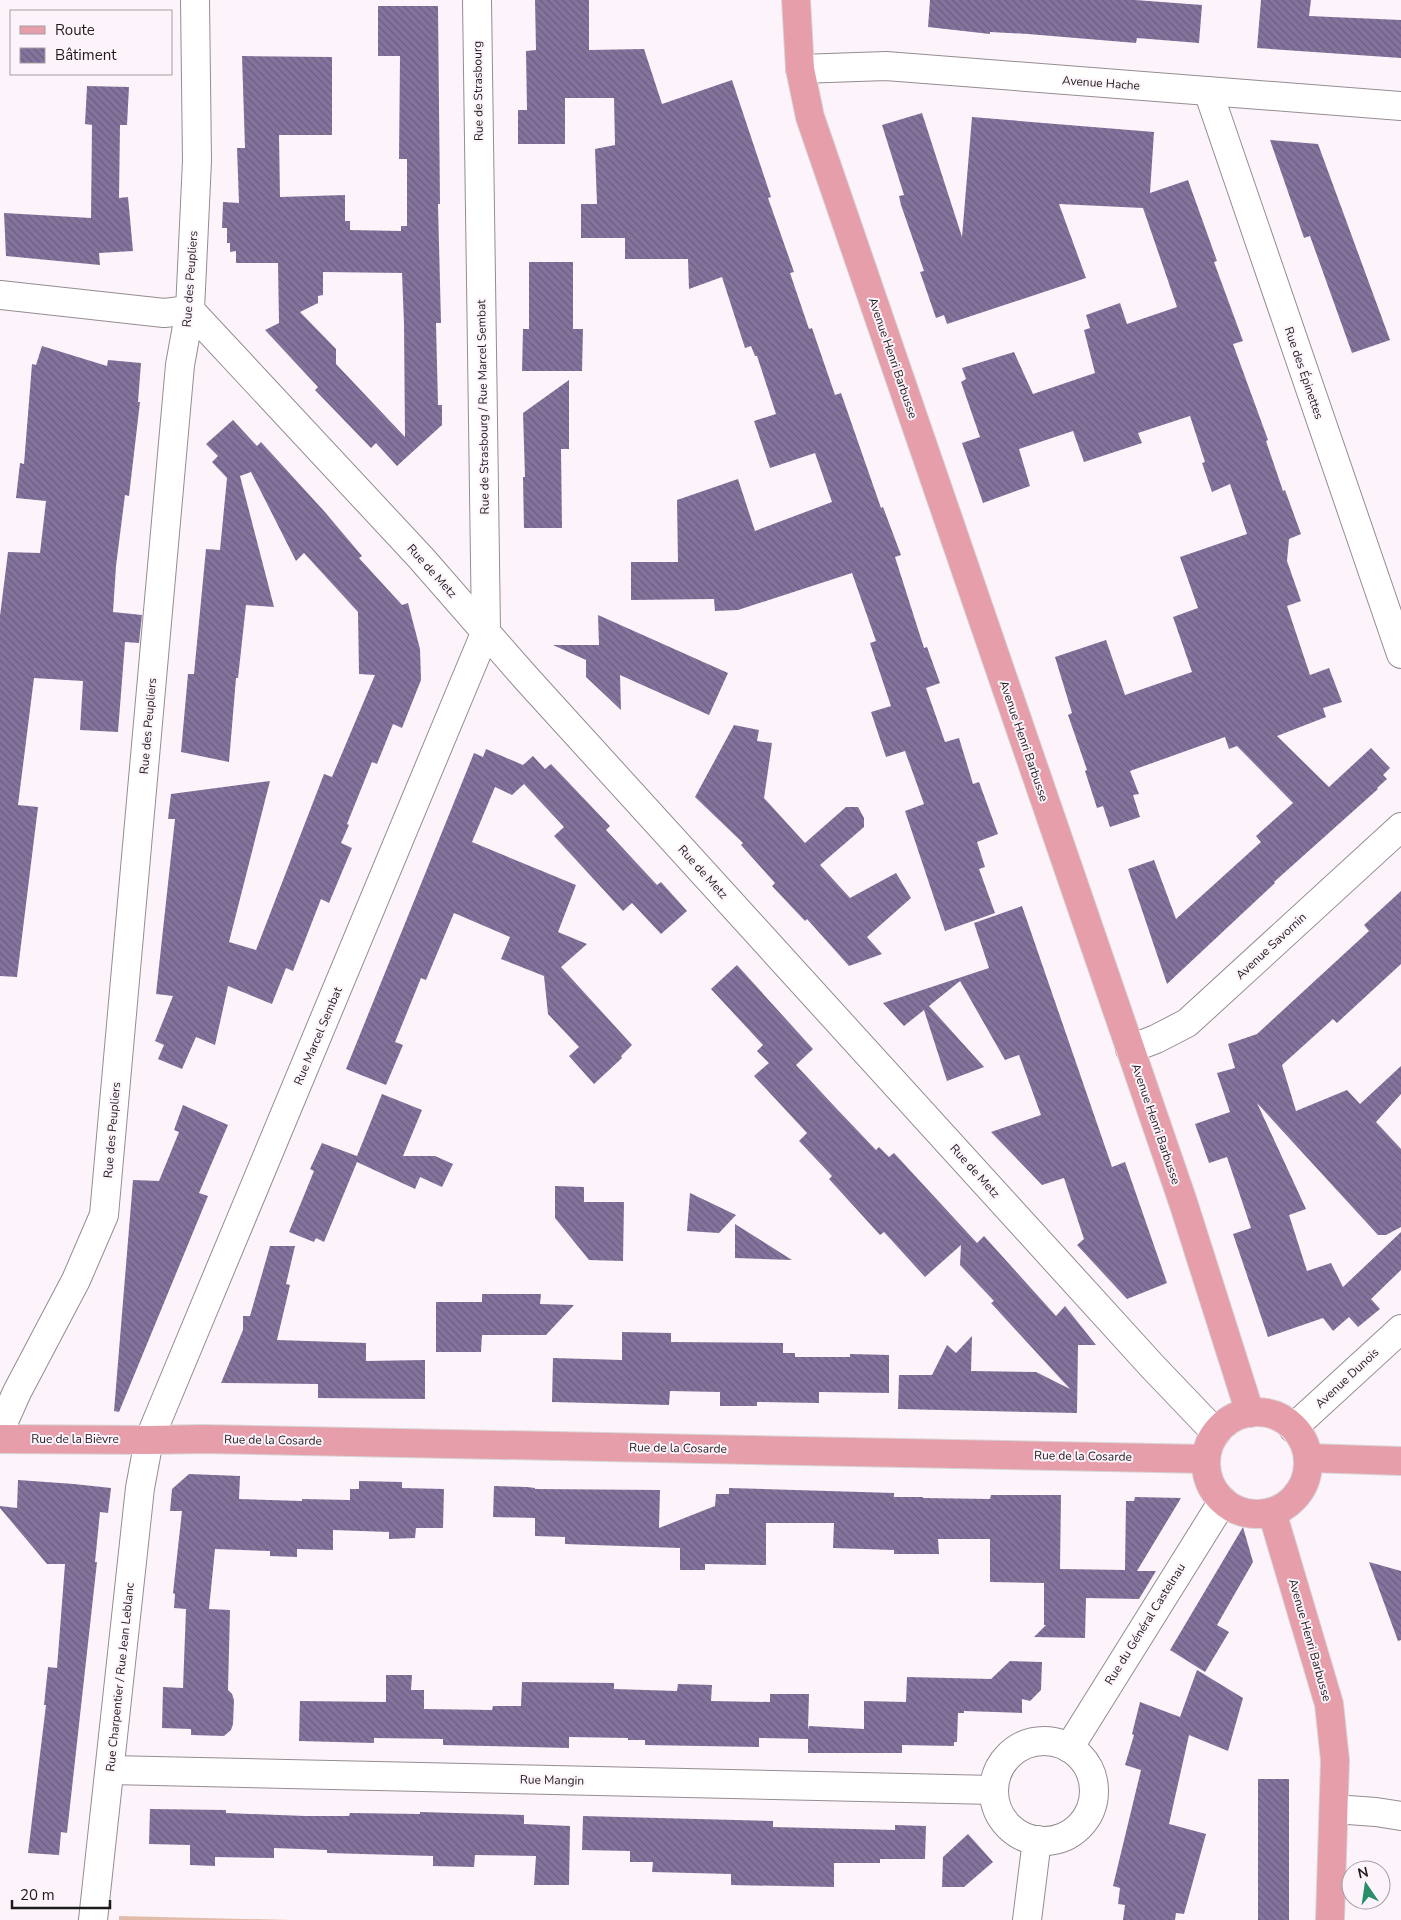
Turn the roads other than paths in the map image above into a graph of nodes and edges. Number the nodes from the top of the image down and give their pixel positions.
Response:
1 (195, 0) edge
2 (477, 0) edge
3 (796, 0) edge
4 (800, 69) junction
5 (1208, 91) junction
6 (1401, 106) edge
7 (479, 182) joint
8 (0, 295) edge
9 (190, 310) junction
10 (486, 631) junction
11 (1401, 654) edge
12 (1401, 827) edge
13 (1130, 1049) junction
14 (1401, 1329) edge
15 (1250, 1413) junction
16 (1293, 1428) junction
17 (0, 1430) edge
18 (1216, 1433) junction
19 (0, 1439) edge
20 (150, 1440) junction
21 (1308, 1458) junction
22 (1206, 1459) junction
23 (1401, 1460) edge
24 (1223, 1501) junction
25 (1272, 1512) junction
26 (1069, 1748) junction
27 (110, 1770) junction
28 (994, 1790) junction
29 (1334, 1809) junction
30 (1401, 1816) edge
31 (1037, 1840) junction
32 (93, 1918) edge
33 (1027, 1920) edge
34 (1330, 1920) edge

1 - 9 street, Rue des Peupliers
2 - 7 street, Rue de Strasbourg
3 - 4 main road, Avenue Henri Barbusse
4 - 5 street, Avenue Hache
4 - 13 main road, Avenue Henri Barbusse
5 - 6 street, Avenue Hache
5 - 11 street, Rue des Épinettes
7 - 10 street, Rue de Strasbourg / Rue Marcel Sembat
8 - 9 street
9 - 10 street, Rue de Metz
9 - 17 street, Rue des Peupliers
10 - 18 street, Rue de Metz
10 - 20 street, Rue Marcel Sembat
12 - 13 street, Avenue Savornin
13 - 15 main road, Avenue Henri Barbusse
14 - 16 street, Avenue Dunois
15 - 16 main road
15 - 18 main road
16 - 21 main road
18 - 22 main road
19 - 20 main road, Rue de la Bièvre
20 - 22 main road, Rue de la Cosarde
20 - 27 street, Rue Charpentier / Rue Jean Leblanc
21 - 23 main road
21 - 25 main road
22 - 24 main road
24 - 25 main road
24 - 26 street, Rue du Général Castelnau
25 - 29 main road, Avenue Henri Barbusse
26 - 28 street
26 - 31 street
27 - 28 street, Rue Mangin
27 - 32 street, Rue Charpentier / Rue Jean Leblanc
28 - 31 street
29 - 30 street
29 - 34 main road, Avenue Henri Barbusse
31 - 33 street

